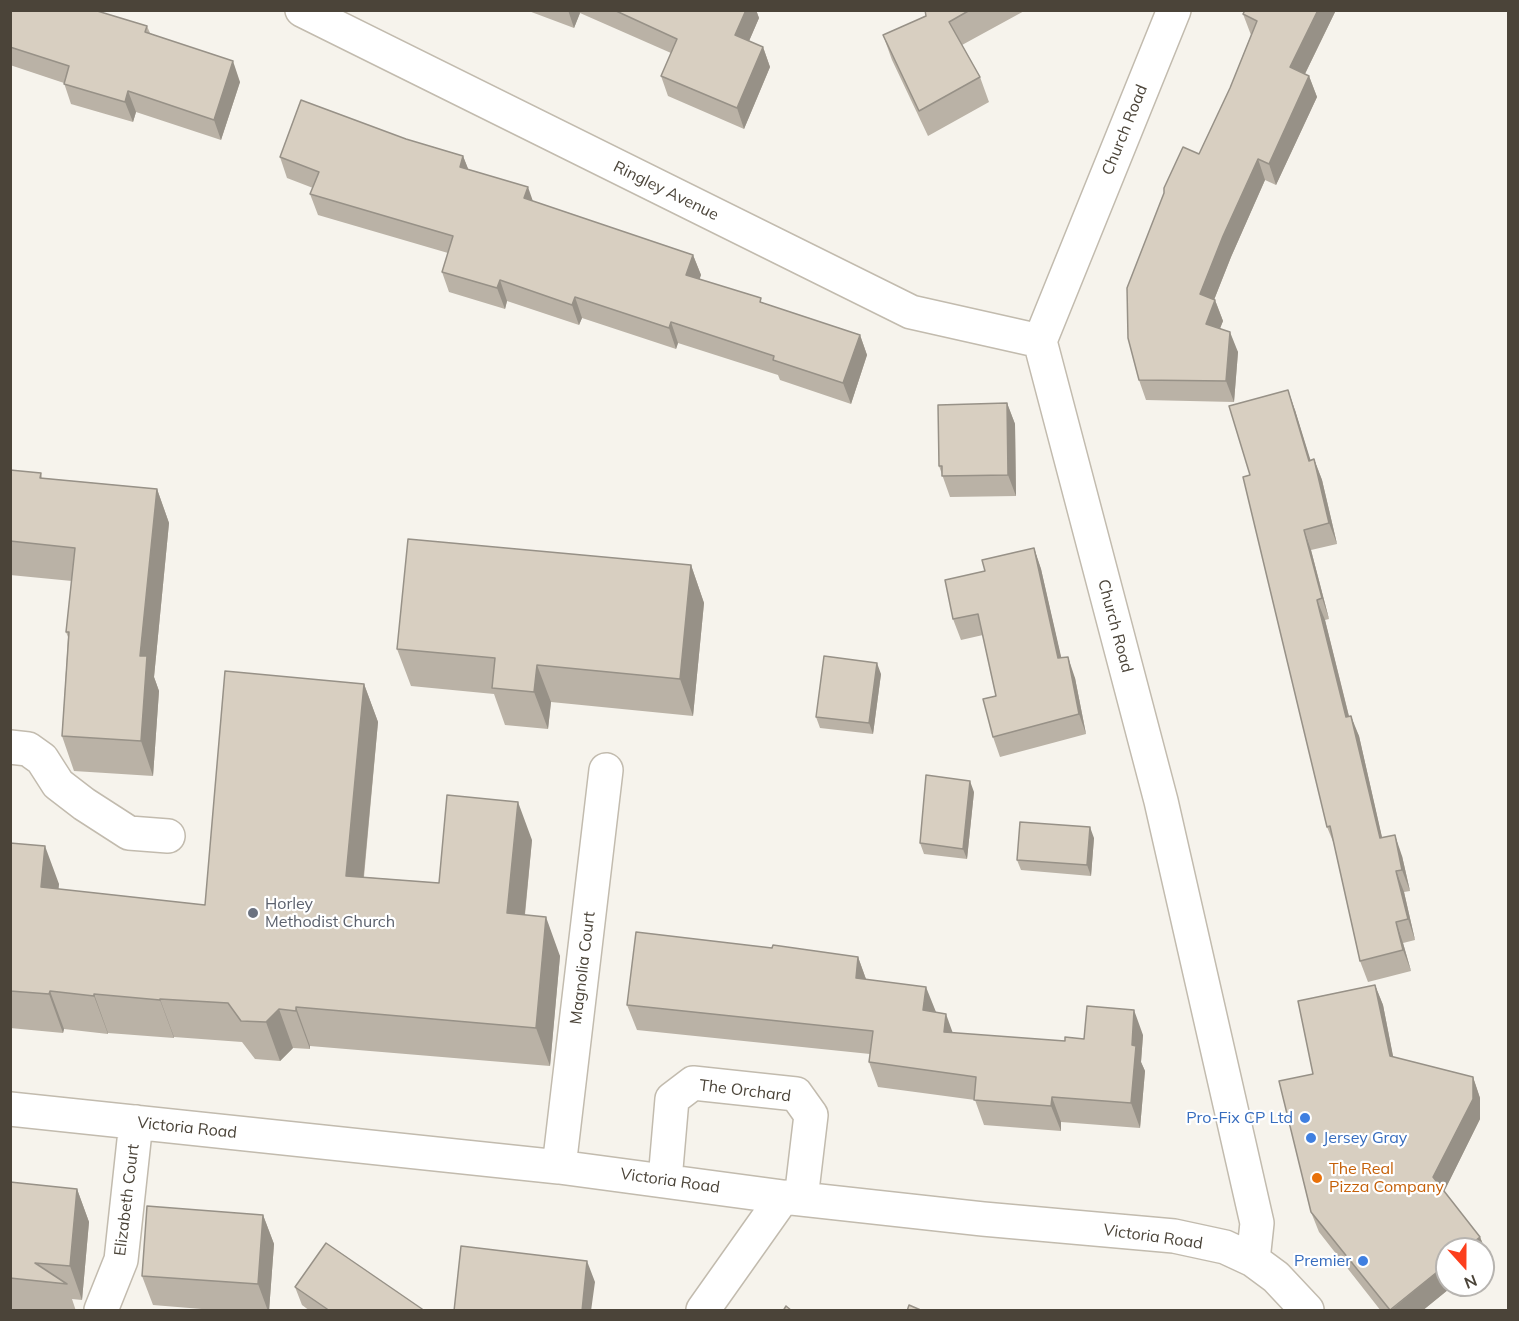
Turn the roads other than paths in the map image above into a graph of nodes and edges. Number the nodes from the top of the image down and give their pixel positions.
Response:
1 (302, 10) edge
2 (1174, 10) edge
3 (1040, 341) junction
4 (10, 747) edge
5 (606, 770) dead end
6 (168, 836) dead end
7 (10, 1109) edge
8 (136, 1122) junction
9 (559, 1167) junction
10 (665, 1180) junction
11 (792, 1198) junction
12 (1253, 1260) junction
13 (101, 1311) edge
14 (703, 1311) edge
15 (1307, 1311) edge

1 - 3 street, Ringley Avenue
2 - 3 street, Church Road
3 - 12 street, Church Road
4 - 6 street
5 - 9 street, Magnolia Court
7 - 8 street, Victoria Road
8 - 9 street, Victoria Road
8 - 13 street, Elizabeth Court
9 - 10 street, Victoria Road
10 - 11 street, Victoria Road
10 - 11 street, The Orchard
11 - 12 street, Victoria Road
11 - 14 street
12 - 15 street, Victoria Road

